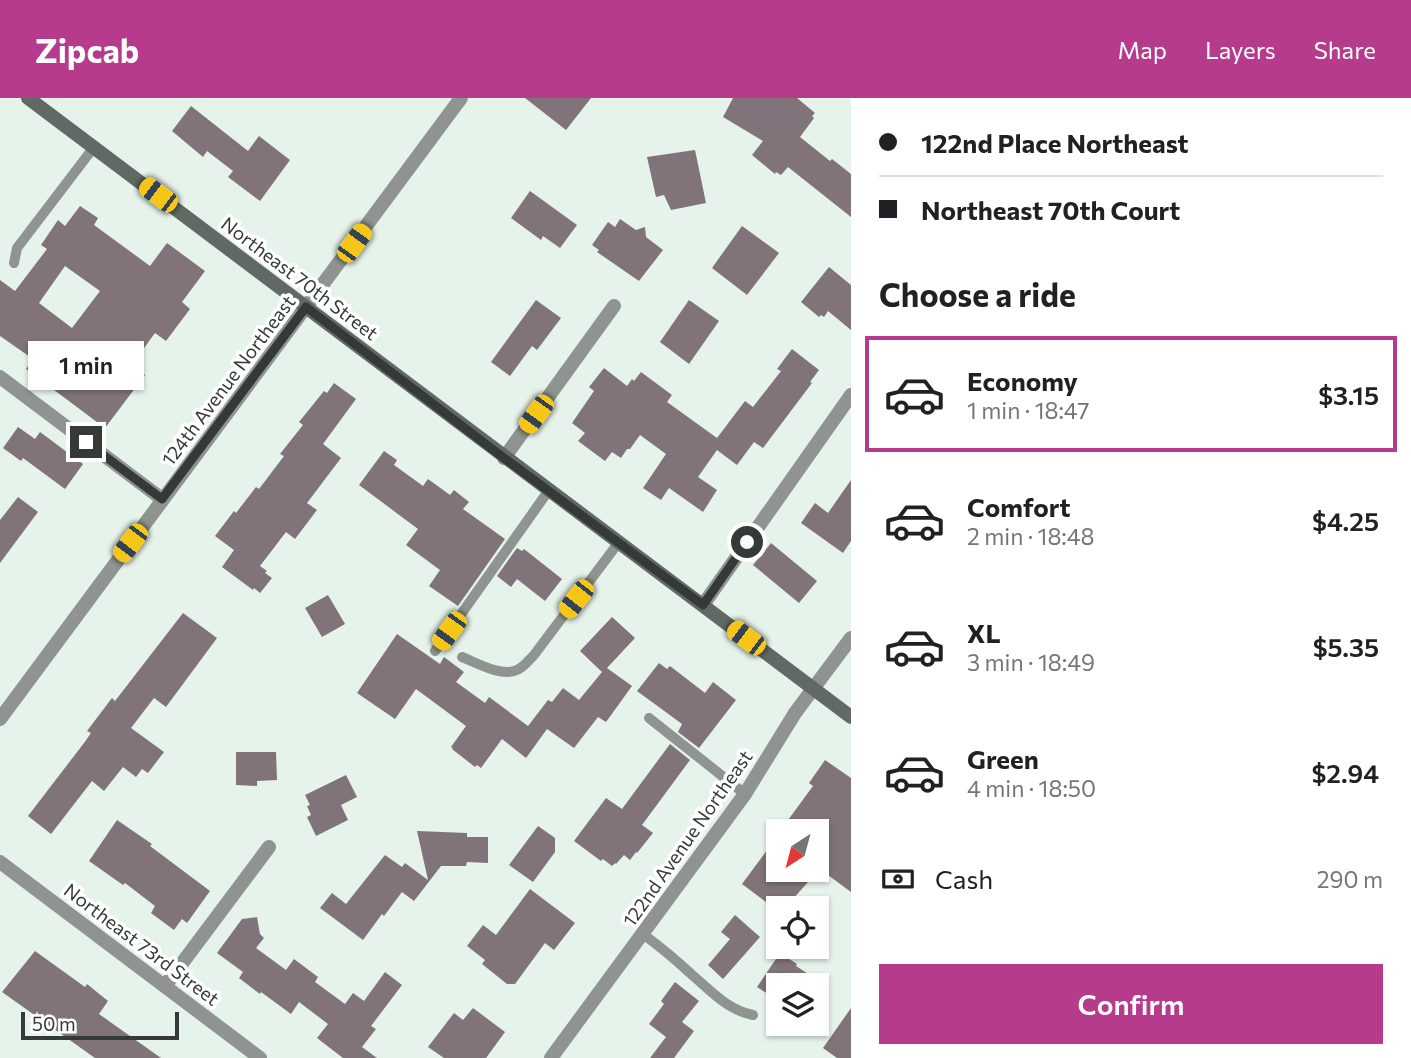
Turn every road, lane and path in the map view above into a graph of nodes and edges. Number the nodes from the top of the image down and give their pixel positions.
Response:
1 (28, 98) edge
2 (461, 98) edge
3 (94, 148) junction
4 (14, 263) dead end
5 (614, 306) dead end
6 (306, 307) junction
7 (0, 377) edge
8 (851, 394) edge
9 (504, 458) junction
10 (549, 490) junction
11 (162, 499) junction
12 (619, 542) junction
13 (703, 605) junction
14 (851, 638) edge
15 (435, 651) dead end
16 (462, 657) dead end
17 (813, 689) junction
18 (851, 717) edge
19 (649, 718) dead end
20 (0, 719) edge
21 (745, 794) junction
22 (269, 847) dead end
23 (0, 862) edge
24 (643, 934) junction
25 (165, 986) junction
26 (753, 1015) dead end
27 (260, 1058) edge
28 (551, 1058) edge

1 - 3 main road, Northeast 70th Street
2 - 6 street, 124th Avenue Northeast
3 - 4 lane
3 - 6 main road, Northeast 70th Street
5 - 9 street
6 - 9 main road, Northeast 70th Street
6 - 11 street, 124th Avenue Northeast
7 - 11 street
8 - 13 street
9 - 10 main road, Northeast 70th Street
10 - 12 main road, Northeast 70th Street
10 - 15 lane
11 - 20 street, 124th Avenue Northeast
12 - 13 main road, Northeast 70th Street
12 - 16 lane
13 - 17 main road, Northeast 70th Street
14 - 17 street, 122nd Avenue Northeast
17 - 18 main road, Northeast 70th Street
17 - 21 street, 122nd Avenue Northeast
19 - 21 lane
21 - 24 street, 122nd Avenue Northeast
22 - 25 street
23 - 25 street, Northeast 73rd Street
24 - 26 lane
24 - 28 street, 122nd Avenue Northeast
25 - 27 street, Northeast 73rd Street

